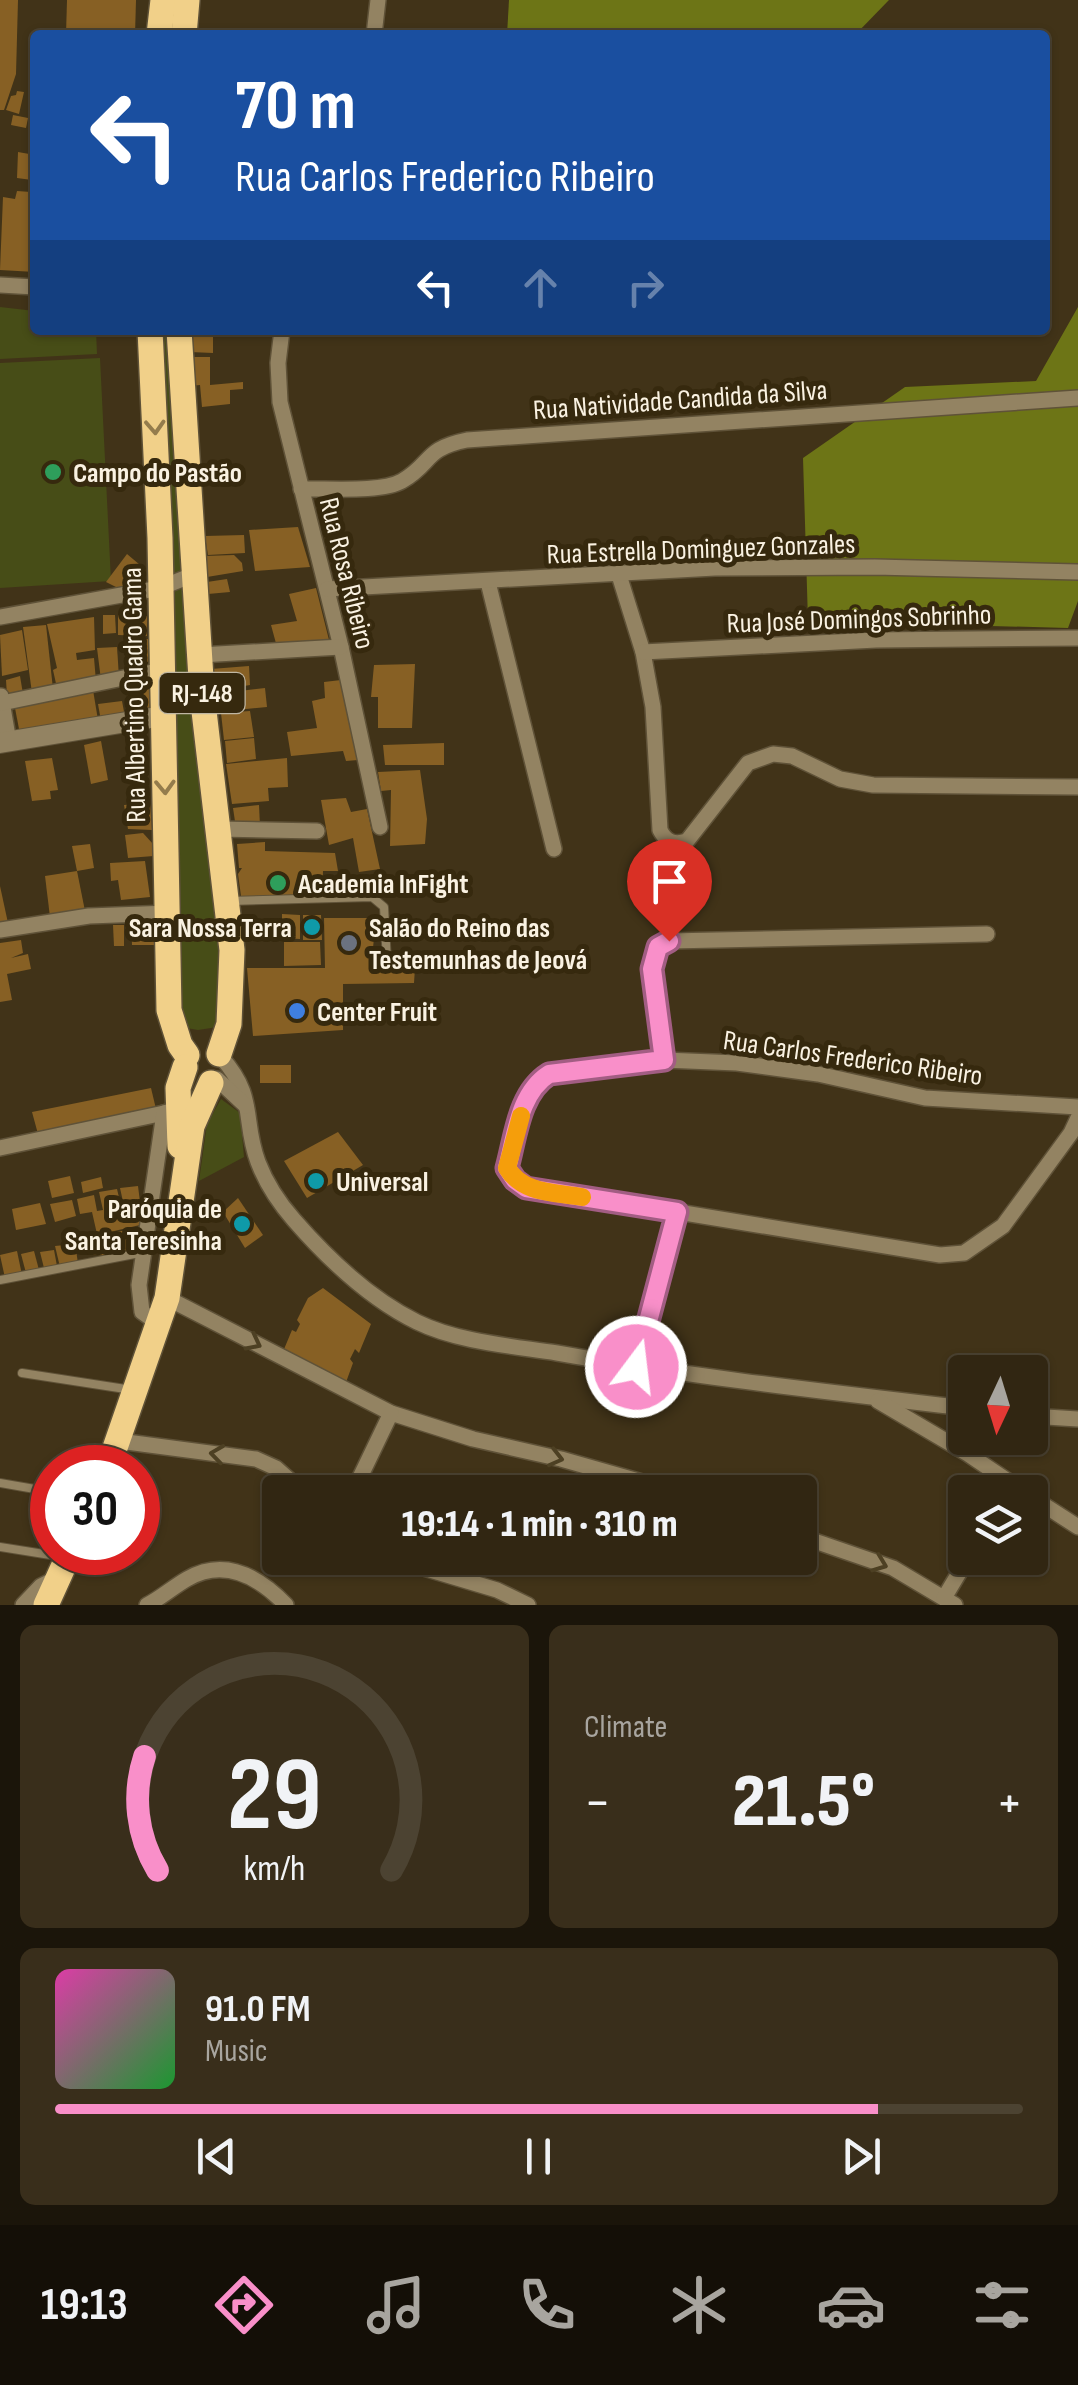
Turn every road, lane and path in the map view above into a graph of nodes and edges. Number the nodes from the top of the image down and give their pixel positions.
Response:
1 (162, 0) edge
2 (187, 0) edge
3 (378, 0) edge
4 (159, 30) edge
5 (184, 30) edge
6 (375, 30) edge
7 (0, 285) edge
8 (30, 287) edge
9 (150, 335) edge
10 (179, 335) edge
11 (281, 335) edge
12 (1078, 398) edge
13 (300, 488) junction
14 (1078, 572) edge
15 (196, 574) junction
16 (619, 575) junction
17 (488, 582) junction
18 (160, 588) junction
19 (327, 589) junction
20 (0, 618) edge
21 (1078, 638) edge
22 (341, 648) junction
23 (643, 652) junction
24 (200, 656) junction
25 (162, 670) junction
26 (1, 698) edge
27 (163, 716) junction
28 (5, 742) edge
29 (1078, 786) edge
30 (380, 827) dead end
31 (220, 829) junction
32 (317, 831) dead end
33 (554, 849) dead end
34 (229, 901) junction
35 (169, 913) junction
36 (0, 930) edge
37 (987, 934) dead end
38 (387, 962) dead end
39 (171, 1023) junction
40 (229, 1024) junction
41 (664, 1060) junction
42 (186, 1061) junction
43 (217, 1068) junction
44 (1078, 1107) edge
45 (171, 1111) junction
46 (1078, 1118) edge
47 (0, 1148) edge
48 (182, 1181) junction
49 (677, 1212) junction
50 (145, 1252) junction
51 (0, 1280) edge
52 (168, 1298) junction
53 (160, 1326) junction
54 (636, 1367) junction
55 (22, 1373) dead end
56 (136, 1391) junction
57 (870, 1397) junction
58 (948, 1406) edge
59 (391, 1413) junction
60 (1048, 1417) edge
61 (1078, 1419) edge
62 (119, 1441) junction
63 (117, 1445) edge
64 (284, 1475) edge
65 (361, 1475) edge
66 (617, 1475) edge
67 (996, 1475) edge
68 (0, 1482) edge
69 (30, 1488) edge
70 (1048, 1509) edge
71 (1078, 1527) edge
72 (817, 1542) edge
73 (0, 1546) edge
74 (30, 1553) edge
75 (52, 1575) edge
76 (59, 1575) edge
77 (447, 1575) edge
78 (961, 1575) edge
79 (497, 1590) junction
80 (950, 1601) edge
81 (23, 1605) edge
82 (46, 1605) edge
83 (146, 1605) edge
84 (286, 1605) edge
85 (487, 1605) edge
86 (528, 1605) edge

1 - 4 main road
2 - 5 main road
3 - 6 street
7 - 8 street
9 -> 18 main road, Rua Albertino Quadro Gama
10 - 15 main road, RJ-148
11 - 13 street, Rua Rosa Ribeiro
12 - 13 street, Rua Natividade Candida da Silva
13 - 19 street, Rua Rosa Ribeiro
14 - 16 street, Rua Estrella Dominguez Gonzales
15 - 18 street
15 - 24 main road, RJ-148
16 - 17 street, Rua Estrella Dominguez Gonzales
16 - 23 street
17 - 19 street, Rua Estrella Dominguez Gonzales
17 - 33 street
18 - 20 street
18 - 25 main road, Rua Albertino Quadro Gama
19 - 22 street, Rua Rosa Ribeiro
21 - 23 street, Rua José Domingos Sobrinho
22 - 24 street
22 - 30 street, Rua Rosa Ribeiro
23 - 29 street
24 - 31 main road, RJ-148
25 - 26 street
25 - 27 main road, Rua Albertino Quadro Gama
26 - 28 street
27 - 28 street
27 -> 35 main road, Rua Albertino Quadro Gama
31 - 32 street
31 - 34 main road, RJ-148
34 - 38 lane
34 - 40 main road, RJ-148
35 - 36 street
35 - 39 main road, Rua Albertino Quadro Gama
37 - 41 street
39 - 40 main road
39 - 42 main road, Rua Albertino Quadro Gama
40 - 43 main road, RJ-148
41 - 44 street, Rua Carlos Frederico Ribeiro
41 - 49 street, Rua Carlos Frederico Ribeiro
42 - 43 main road
42 - 45 main road
43 - 48 main road, RJ-148
43 - 54 street
45 - 47 street
45 - 48 main road
45 - 50 street
46 - 49 street, Rua Carlos Frederico Ribeiro
48 - 52 main road, RJ-148
49 - 54 street
50 - 51 lane
50 - 53 street
52 - 53 main road, RJ-148
52 -> 59 street
53 - 56 main road, RJ-148
54 - 57 street
55 - 56 lane
56 - 62 main road, RJ-148
57 - 58 street
57 - 67 street
59 - 65 street
59 -> 66 street
60 - 61 street
62 - 63 main road, RJ-148
64 -> 62 street
68 - 69 lane
70 - 71 street
72 -> 80 street
73 - 74 lane
75 - 81 street
76 - 82 main road
77 - 79 street
78 - 80 street
79 - 85 street
79 - 86 street
83 - 84 street

